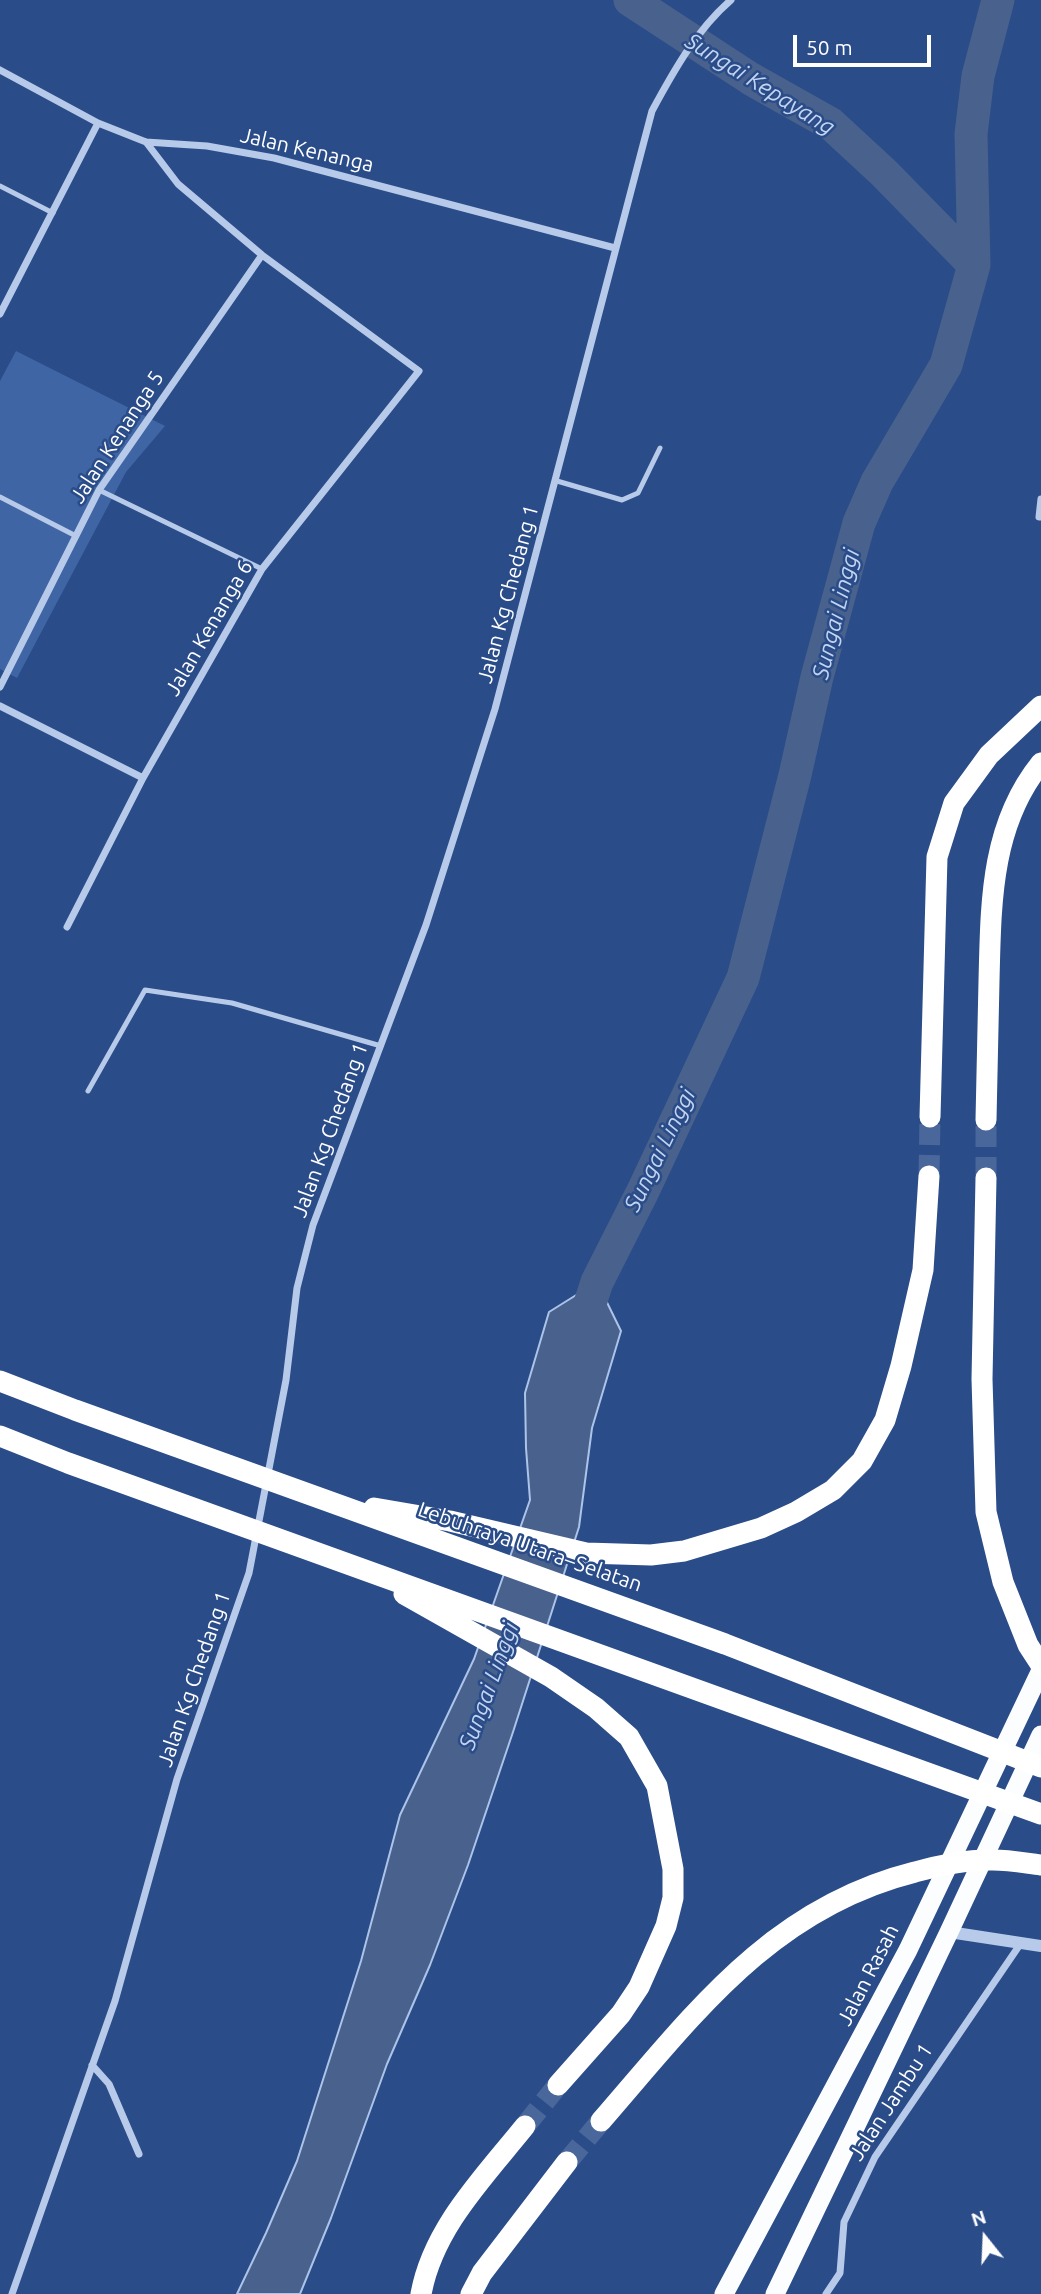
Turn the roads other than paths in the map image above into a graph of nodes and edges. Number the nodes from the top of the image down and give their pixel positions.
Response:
1 (731, 0) edge
2 (0, 70) edge
3 (98, 122) junction
4 (146, 142) junction
5 (0, 186) edge
6 (53, 213) junction
7 (615, 248) junction
8 (262, 254) junction
9 (0, 290) edge
10 (10, 295) junction
11 (0, 314) edge
12 (660, 448) dead end
13 (557, 481) junction
14 (99, 490) junction
15 (0, 497) edge
16 (1041, 499) edge
17 (1041, 517) edge
18 (76, 536) junction
19 (262, 569) junction
20 (0, 687) edge
21 (0, 706) edge
22 (1041, 706) edge
23 (1041, 764) edge
24 (142, 778) junction
25 (67, 927) dead end
26 (381, 1046) junction
27 (88, 1091) dead end
28 (930, 1117) tunnel mouth
29 (986, 1120) tunnel mouth
30 (929, 1176) tunnel mouth
31 (986, 1178) tunnel mouth
32 (0, 1381) edge
33 (0, 1436) edge
34 (320, 1499) junction
35 (347, 1562) junction
36 (1041, 1665) edge
37 (1041, 1670) edge
38 (1041, 1735) edge
39 (1041, 1767) edge
40 (1041, 1814) edge
41 (1041, 1865) edge
42 (949, 1932) junction
43 (1021, 1942) junction
44 (1041, 1946) edge
45 (92, 2065) junction
46 (558, 2085) tunnel mouth
47 (601, 2121) tunnel mouth
48 (525, 2126) tunnel mouth
49 (139, 2154) dead end
50 (567, 2162) tunnel mouth
51 (12, 2294) edge
52 (421, 2294) edge
53 (471, 2294) edge
54 (724, 2294) edge
55 (775, 2294) edge
56 (826, 2294) edge

1 - 7 street, Jalan Kg Chedang 1
2 - 3 street, Jalan Kenanga
3 - 4 street, Jalan Kenanga
3 - 6 street
4 - 7 street, Jalan Kenanga
4 - 8 street
5 - 6 lane
6 - 10 street
7 - 13 street, Jalan Kg Chedang 1
8 - 14 street, Jalan Kenanga 5
8 - 19 street, Jalan Kenanga 6
9 - 10 street
10 - 11 street
12 - 13 lane
13 - 26 street, Jalan Kg Chedang 1
14 - 18 street, Jalan Kenanga 5
14 - 19 lane
15 - 18 lane
16 - 17 street
18 - 20 street, Jalan Kenanga 5
19 - 24 street, Jalan Kenanga 6
21 - 24 street
22 - 28 highway
23 - 29 highway
24 - 25 street, Jalan Kenanga 6
26 - 27 lane
26 - 45 street, Jalan Kg Chedang 1
30 - 34 highway
31 - 36 highway
32 - 34 highway, Lebuhraya Utara–Selatan
33 - 35 highway
34 - 39 highway, Lebuhraya Utara–Selatan
35 - 40 highway
35 - 46 highway
37 - 54 highway, Jalan Rasah
38 - 42 highway
41 - 47 highway
42 - 43 street
42 - 55 highway
43 - 44 street
43 - 56 street, Jalan Jambu 1
45 - 49 street
45 - 51 street, Jalan Kg Chedang 1
48 - 52 highway
50 - 53 highway

